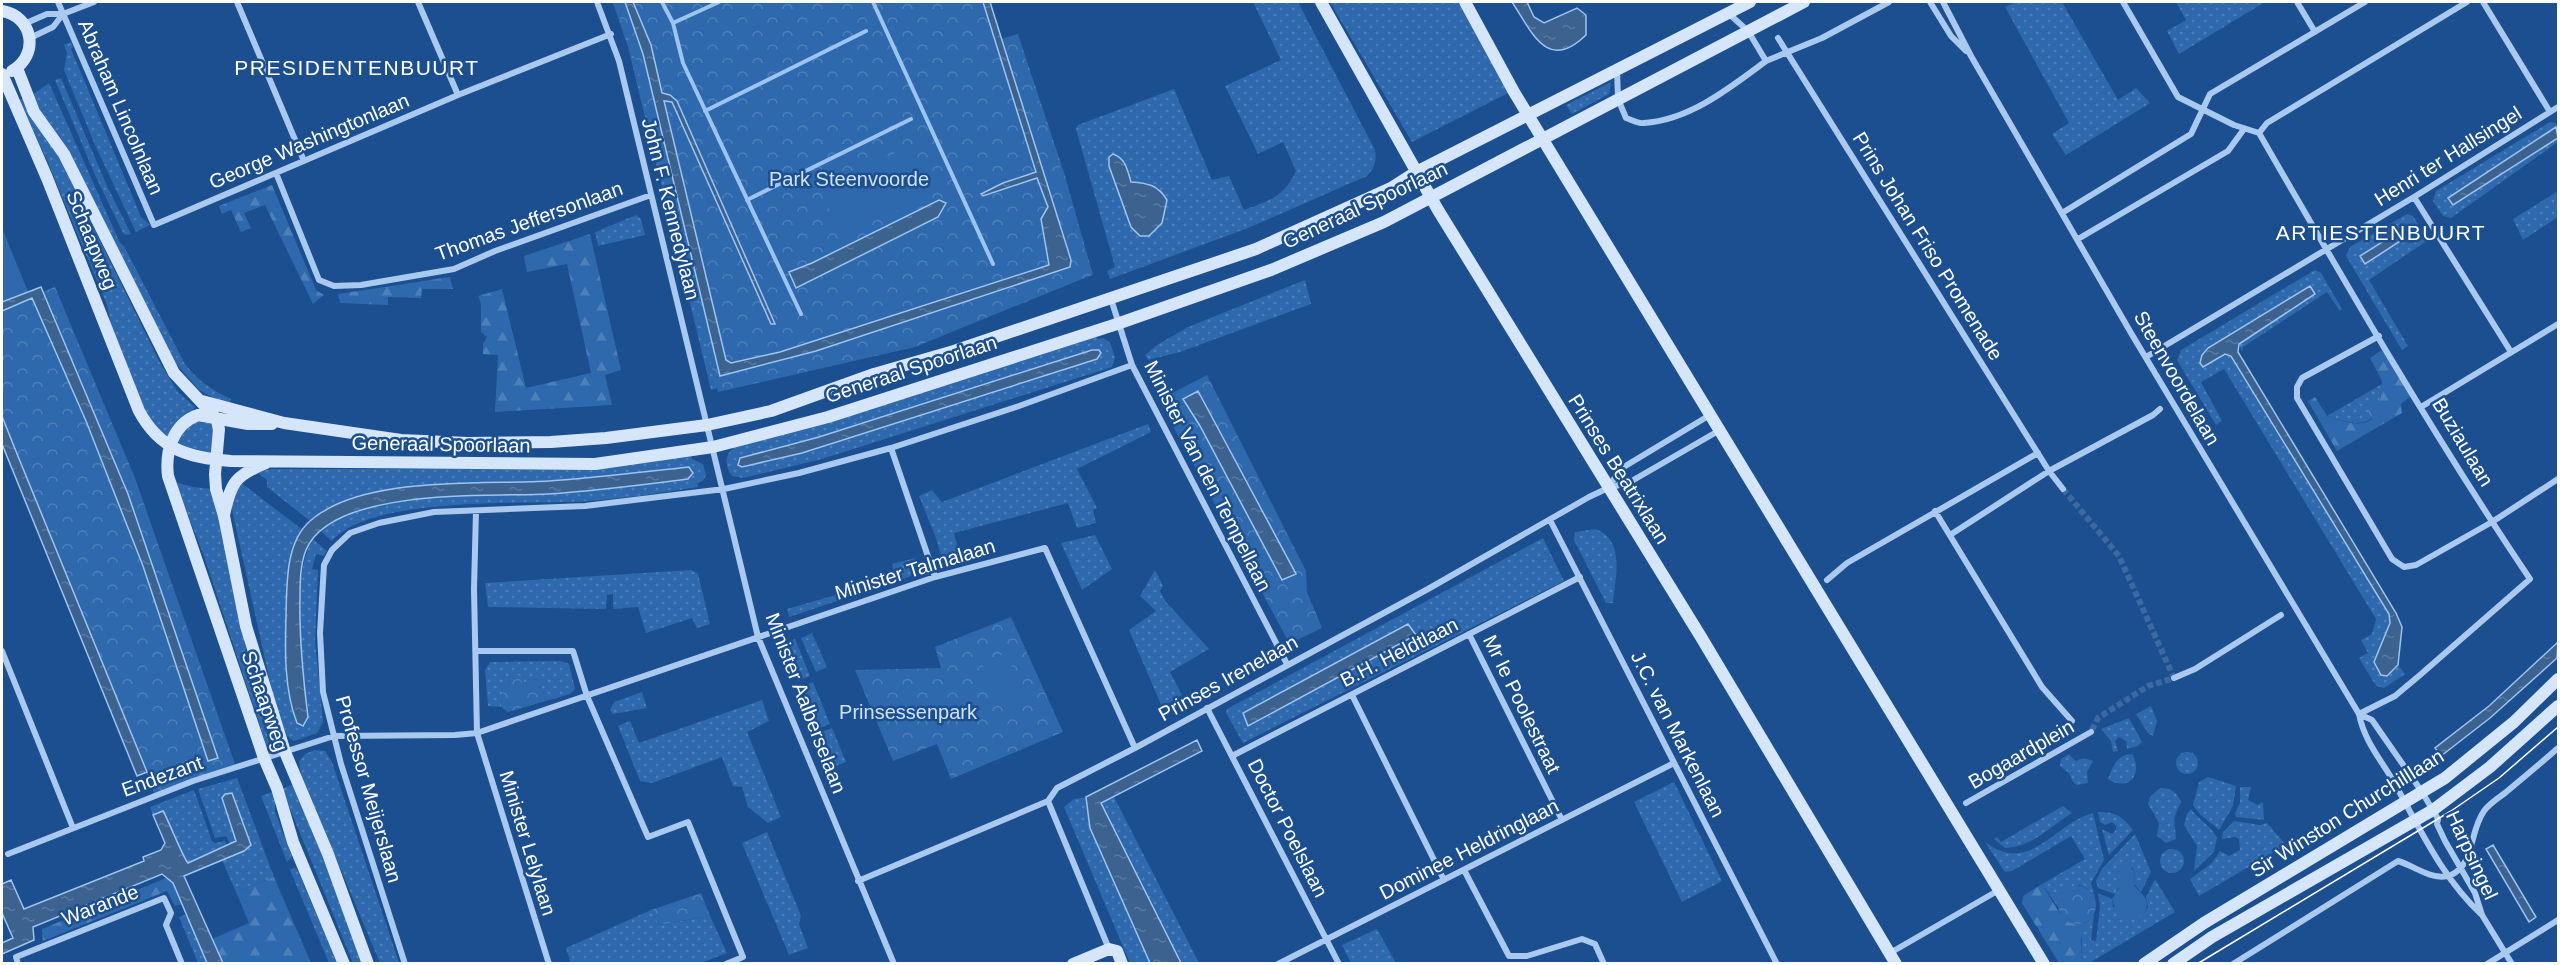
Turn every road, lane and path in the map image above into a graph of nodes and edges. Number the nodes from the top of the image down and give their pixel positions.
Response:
1 (58, 2) edge
2 (94, 2) edge
3 (237, 2) edge
4 (418, 2) edge
5 (597, 2) edge
6 (1321, 2) edge
7 (1465, 2) edge
8 (1750, 2) edge
9 (1803, 2) edge
10 (1889, 2) edge
11 (1930, 2) edge
12 (1943, 2) edge
13 (2122, 2) edge
14 (2297, 2) edge
15 (2365, 2) edge
16 (2467, 2) edge
17 (2483, 2) edge
18 (2, 11) edge
19 (1728, 12) junction
20 (63, 14) junction
21 (24, 24) junction
22 (1748, 32) junction
23 (2315, 32) junction
24 (611, 34) junction
25 (30, 38) junction
26 (1778, 38) dead end
27 (1787, 53) junction
28 (1971, 56) junction
29 (1766, 61) junction
30 (17, 68) junction
31 (1617, 68) junction
32 (2, 74) edge
33 (458, 95) junction
34 (1618, 99) junction
35 (2559, 107) edge
36 (2202, 111) junction
37 (2550, 112) junction
38 (1530, 116) junction
39 (2244, 129) junction
40 (2259, 133) junction
41 (1544, 139) junction
42 (304, 161) junction
43 (1416, 172) junction
44 (276, 173) junction
45 (651, 195) junction
46 (2414, 197) junction
47 (1431, 198) junction
48 (2062, 213) junction
49 (154, 225) joint
50 (2078, 239) junction
51 (2326, 250) junction
52 (1111, 299) junction
53 (1117, 324) junction
54 (2559, 324) edge
55 (2379, 336) junction
56 (2511, 352) junction
57 (2146, 357) junction
58 (1132, 365) junction
59 (202, 401) junction
60 (2421, 406) junction
61 (2160, 409) dead end
62 (1710, 415) junction
63 (216, 418) junction
64 (284, 423) junction
65 (707, 425) junction
66 (1720, 430) junction
67 (169, 446) junction
68 (713, 447) junction
69 (891, 448) junction
70 (2038, 453) junction
71 (216, 460) junction
72 (272, 461) junction
73 (2049, 471) junction
74 (2559, 479) edge
75 (1608, 488) junction
76 (724, 489) junction
77 (2063, 489) tunnel mouth
78 (476, 511) junction
79 (1935, 511) junction
80 (224, 516) junction
81 (1550, 520) junction
82 (2492, 522) junction
83 (1950, 535) junction
84 (935, 577) junction
85 (1580, 577) junction
86 (1827, 580) dead end
87 (2281, 615) dead end
88 (1469, 634) junction
89 (758, 637) junction
90 (2, 651) edge
91 (476, 651) junction
92 (1287, 664) junction
93 (2174, 678) dead end
94 (2559, 679) edge
95 (1352, 695) junction
96 (587, 696) junction
97 (2559, 706) edge
98 (1207, 708) junction
99 (2359, 714) junction
100 (2072, 721) dead end
101 (2091, 732) tunnel mouth
102 (477, 733) junction
103 (334, 736) junction
104 (1135, 748) junction
105 (2559, 748) edge
106 (285, 752) junction
107 (1232, 756) junction
108 (264, 758) junction
109 (1674, 763) junction
110 (2422, 792) junction
111 (1048, 801) junction
112 (1966, 803) dead end
113 (2405, 803) junction
114 (2433, 810) junction
115 (1562, 820) junction
116 (2413, 821) junction
117 (73, 828) junction
118 (8, 854) dead end
119 (2461, 868) junction
120 (1464, 870) junction
121 (2449, 875) junction
122 (1444, 880) junction
123 (858, 881) junction
124 (1999, 890) junction
125 (2482, 915) junction
126 (2559, 920) edge
127 (1327, 940) junction
128 (1109, 949) junction
129 (2505, 952) junction
130 (1893, 958) edge
131 (17, 960) edge
132 (182, 963) edge
133 (344, 963) edge
134 (368, 963) edge
135 (405, 963) edge
136 (549, 963) edge
137 (726, 963) edge
138 (894, 963) edge
139 (1073, 963) edge
140 (1122, 963) edge
141 (1278, 963) edge
142 (1339, 963) edge
143 (1604, 963) edge
144 (1777, 963) edge
145 (2044, 963) edge
146 (2144, 963) edge
147 (2173, 963) edge
148 (2233, 963) edge
149 (2487, 963) edge
150 (2512, 963) edge

1 - 20 street, Abraham Lincolnlaan
2 - 20 street
3 - 42 street
4 - 33 street
5 - 24 street, John F. Kennedylaan
6 - 43 street, Prinses Beatrixlaan
7 - 38 street
8 - 19 street, Generaal Spoorlaan
9 - 22 street, Generaal Spoorlaan
10 - 27 street
11 - 28 street, Steenvoordelaan
12 - 28 street, Steenvoordelaan
13 - 36 street
14 - 23 street
15 - 23 street
16 - 40 street
17 - 37 street
18 - 21 street
19 - 22 street
19 - 31 street, Generaal Spoorlaan
20 - 21 street
20 - 25 street
20 - 49 street, Abraham Lincolnlaan
21 - 25 street
22 - 29 street
22 - 34 street, Generaal Spoorlaan
23 - 36 street
24 - 33 street, George Washingtonlaan
24 - 45 street, John F. Kennedylaan
25 - 30 street
26 - 27 street, Prins Johan Friso Promenade
27 - 29 street
27 - 70 street, Prins Johan Friso Promenade
28 - 48 street, Steenvoordelaan
29 - 34 street
30 - 32 street
30 - 59 street, Schaapweg
31 - 34 street
31 - 38 street, Generaal Spoorlaan
32 - 67 street, Schaapweg
33 - 42 street, George Washingtonlaan
34 - 41 street, Generaal Spoorlaan
35 - 37 street, Henri ter Hallsingel
36 - 39 street
36 - 48 street
37 - 46 street, Henri ter Hallsingel
38 - 41 street
38 - 43 street, Generaal Spoorlaan
39 - 40 street
39 - 50 street
40 - 51 street, Buziaulaan
41 - 47 street, Generaal Spoorlaan
41 - 62 street
42 - 44 street, George Washingtonlaan
43 - 47 street, Prinses Beatrixlaan
43 - 52 street, Generaal Spoorlaan
44 - 45 street, Thomas Jeffersonlaan
44 - 49 street, George Washingtonlaan
45 - 65 street, John F. Kennedylaan
46 - 51 street, Henri ter Hallsingel
46 - 56 street
47 - 53 street, Generaal Spoorlaan
47 - 75 street, Prinses Beatrixlaan
48 - 50 street, Steenvoordelaan
50 - 57 street, Steenvoordelaan
51 - 55 street, Buziaulaan
51 - 57 street, Henri ter Hallsingel
52 - 53 street, Minister Van den Tempellaan
52 - 65 street, Generaal Spoorlaan
53 - 58 street, Minister Van den Tempellaan
53 - 68 street, Generaal Spoorlaan
54 - 56 street
55 - 60 street, Buziaulaan
55 - 82 street
56 - 60 street
57 - 99 street, Steenvoordelaan
58 - 69 street
58 - 92 street, Minister Van den Tempellaan
59 - 63 street, Schaapweg
59 - 64 street, Generaal Spoorlaan
60 - 82 street, Buziaulaan
61 - 73 street
62 - 66 street
62 - 75 street, Prinses Irenelaan
63 - 64 street
63 - 67 street
63 - 71 street, Schaapweg
64 - 65 street, Generaal Spoorlaan
65 - 68 street, John F. Kennedylaan
66 - 75 street, Prinses Irenelaan
66 - 124 street
67 - 71 street, Generaal Spoorlaan
67 - 108 street, Schaapweg
68 - 72 street, Generaal Spoorlaan
68 - 76 street, Minister Aalberselaan
69 - 76 street
69 - 84 street
70 - 73 street, Prins Johan Friso Promenade
70 - 79 street
71 - 72 street, Generaal Spoorlaan
71 - 80 street, Schaapweg
72 - 80 street, Schaapweg
73 - 77 street, Prins Johan Friso Promenade
73 - 83 street
74 - 82 street
75 - 81 street, Prinses Irenelaan
75 - 130 street, Prinses Beatrixlaan
76 - 78 street
76 - 89 street, Minister Aalberselaan
78 - 91 street
78 - 103 street, Professor Meijerslaan
79 - 83 street
79 - 86 street
80 - 106 street, Schaapweg
81 - 85 street, J.C. van Markenlaan
81 - 92 street, Prinses Irenelaan
82 - 99 street, Buziaulaan
83 - 100 street
84 - 89 street, Minister Talmalaan
84 - 104 street, Minister Talmalaan
85 - 88 street, B.H. Heldtlaan
85 - 109 street, J.C. van Markenlaan
87 - 93 street
88 - 95 street, B.H. Heldtlaan
88 - 115 street, Mr le Poolestraat
89 - 96 street, Minister Talmalaan
89 - 123 street, Minister Aalberselaan
90 - 117 street
91 - 96 street
91 - 102 street
92 - 98 street, Prinses Irenelaan
94 - 110 street, Sir Winston Churchilllaan
95 - 107 street, B.H. Heldtlaan
95 - 122 street
96 - 102 street, Minister Talmalaan
96 - 137 street
97 - 114 street, Sir Winston Churchilllaan
98 - 104 street, Prinses Irenelaan
98 - 107 street, Doctor Poelslaan
99 - 110 street, Steenvoordelaan
99 - 113 street, Steenvoordelaan
101 - 112 street, Bogaardplein
102 - 103 street, Minister Talmalaan
102 - 136 street, Minister Lelylaan
103 - 106 street, Minister Talmalaan
103 - 135 street, Professor Meijerslaan
104 - 111 street, Prinses Irenelaan
105 - 119 street
106 - 108 street, Minister Talmalaan
106 - 134 street, Schaapweg
107 - 127 street, Doctor Poelslaan
108 - 117 street, Endezant
108 - 133 street, Schaapweg
109 - 115 street, Dominee Heldringlaan
109 - 144 street, J.C. van Markenlaan
110 - 113 street, Sir Winston Churchilllaan
110 - 114 street, Steenvoordelaan
111 - 123 street, Prinses Irenelaan
111 - 128 street
113 - 116 street, Steenvoordelaan
113 - 146 street, Sir Winston Churchilllaan
114 - 116 street, Sir Winston Churchilllaan
114 - 119 street, Harpsingel
115 - 120 street, Dominee Heldringlaan
116 - 121 street, Harpsingel
116 - 147 street, Sir Winston Churchilllaan
117 - 118 street, Endezant
119 - 121 street
119 - 125 street, Harpsingel
120 - 122 street, Dominee Heldringlaan
120 - 143 street
121 - 125 street, Harpsingel
121 - 148 street
122 - 127 street, Dominee Heldringlaan
123 - 138 street, Minister Aalberselaan
124 - 130 street, Prinses Beatrixlaan
124 - 145 street
125 - 129 street, Harpsingel
126 - 129 street
127 - 141 street, Dominee Heldringlaan
127 - 142 street, Doctor Poelslaan
128 - 139 street
128 - 140 street
129 - 149 street
129 - 150 street, Harpsingel
131 - 132 street, Warande

